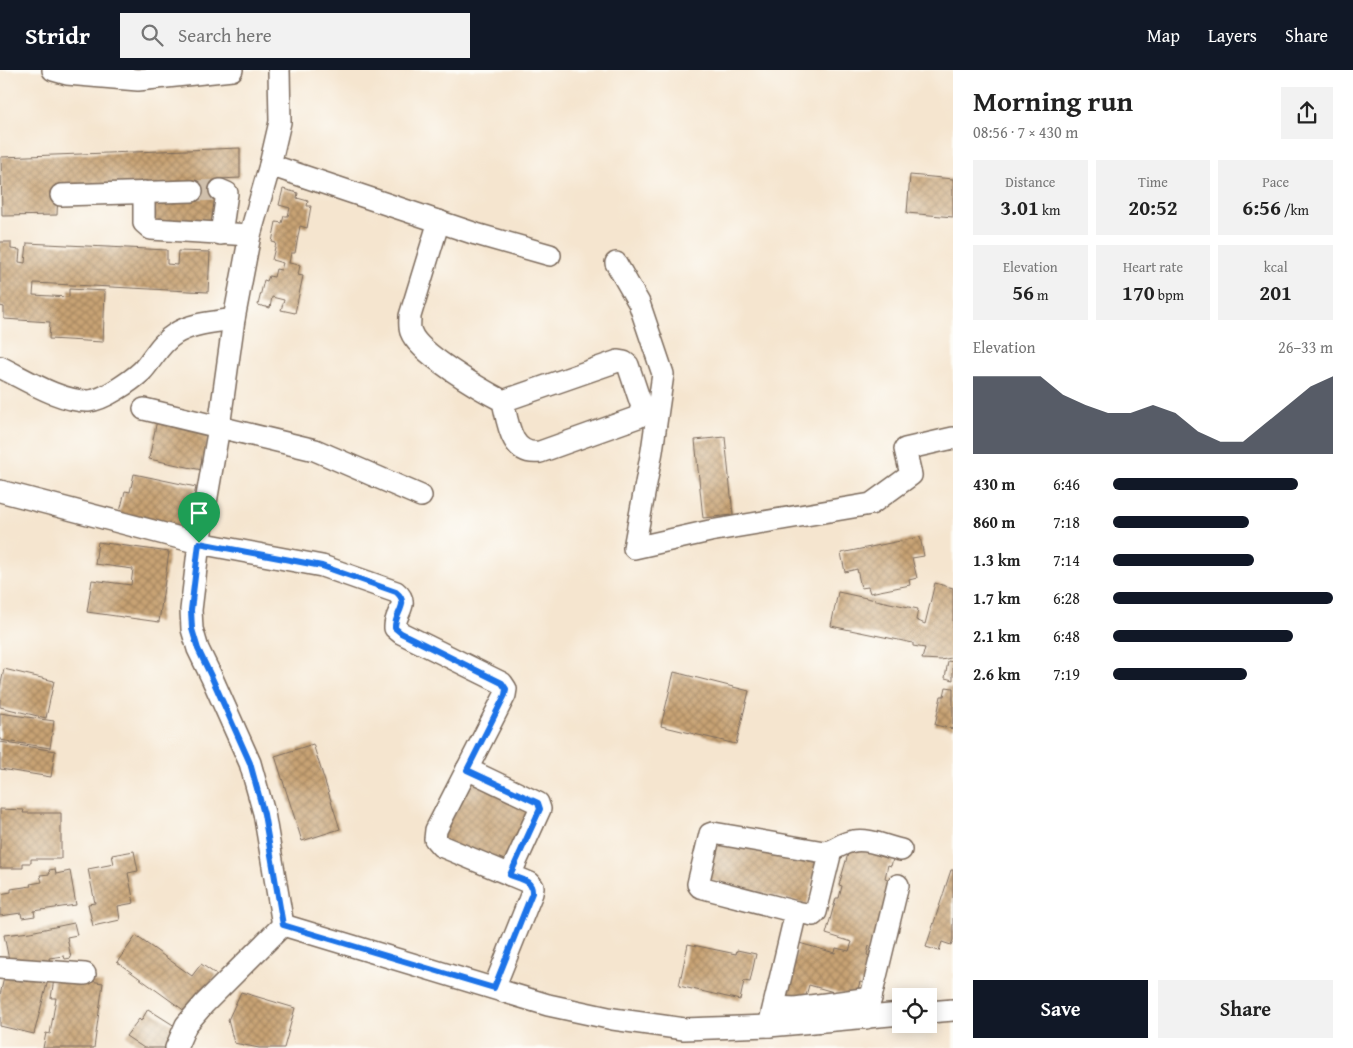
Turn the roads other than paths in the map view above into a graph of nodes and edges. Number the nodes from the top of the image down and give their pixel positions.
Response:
1 (53, 70) edge
2 (232, 70) edge
3 (279, 70) edge
4 (270, 165) junction
5 (220, 190) dead end
6 (192, 191) tunnel mouth
7 (144, 192) junction
8 (61, 195) dead end
9 (440, 222) junction
10 (221, 234) junction
11 (250, 235) junction
12 (550, 255) dead end
13 (616, 263) dead end
14 (234, 319) junction
15 (0, 367) edge
16 (502, 401) junction
17 (144, 409) dead end
18 (219, 427) junction
19 (953, 438) edge
20 (0, 491) edge
21 (421, 496) dead end
22 (199, 543) junction
23 (467, 770) junction
24 (901, 850) dead end
25 (831, 851) junction
26 (510, 875) junction
27 (898, 885) dead end
28 (796, 912) junction
29 (283, 925) junction
30 (0, 968) edge
31 (85, 974) dead end
32 (494, 988) junction
33 (868, 1008) junction
34 (953, 1010) edge
35 (937, 1011) edge
36 (892, 1012) edge
37 (772, 1017) junction
38 (176, 1048) edge

1 - 2 street
3 - 4 street
4 - 9 street
4 - 11 street
5 - 10 street
6 - 7 street
7 - 8 street
7 - 10 street
9 - 12 street
9 - 16 street
10 - 11 street
11 - 14 street
13 - 19 street
14 - 15 street
14 - 18 street
16 - 16 street
17 - 18 street
18 - 21 street
18 - 22 street
20 - 22 street
22 - 23 street
22 - 29 street
23 - 26 street
23 - 26 street
24 - 25 street
25 - 28 street
25 - 28 street
26 - 32 street
27 - 33 street
28 - 37 street
29 - 32 street
29 - 38 street
30 - 31 street
32 - 37 street
33 - 36 street
33 - 37 street
34 - 35 street

